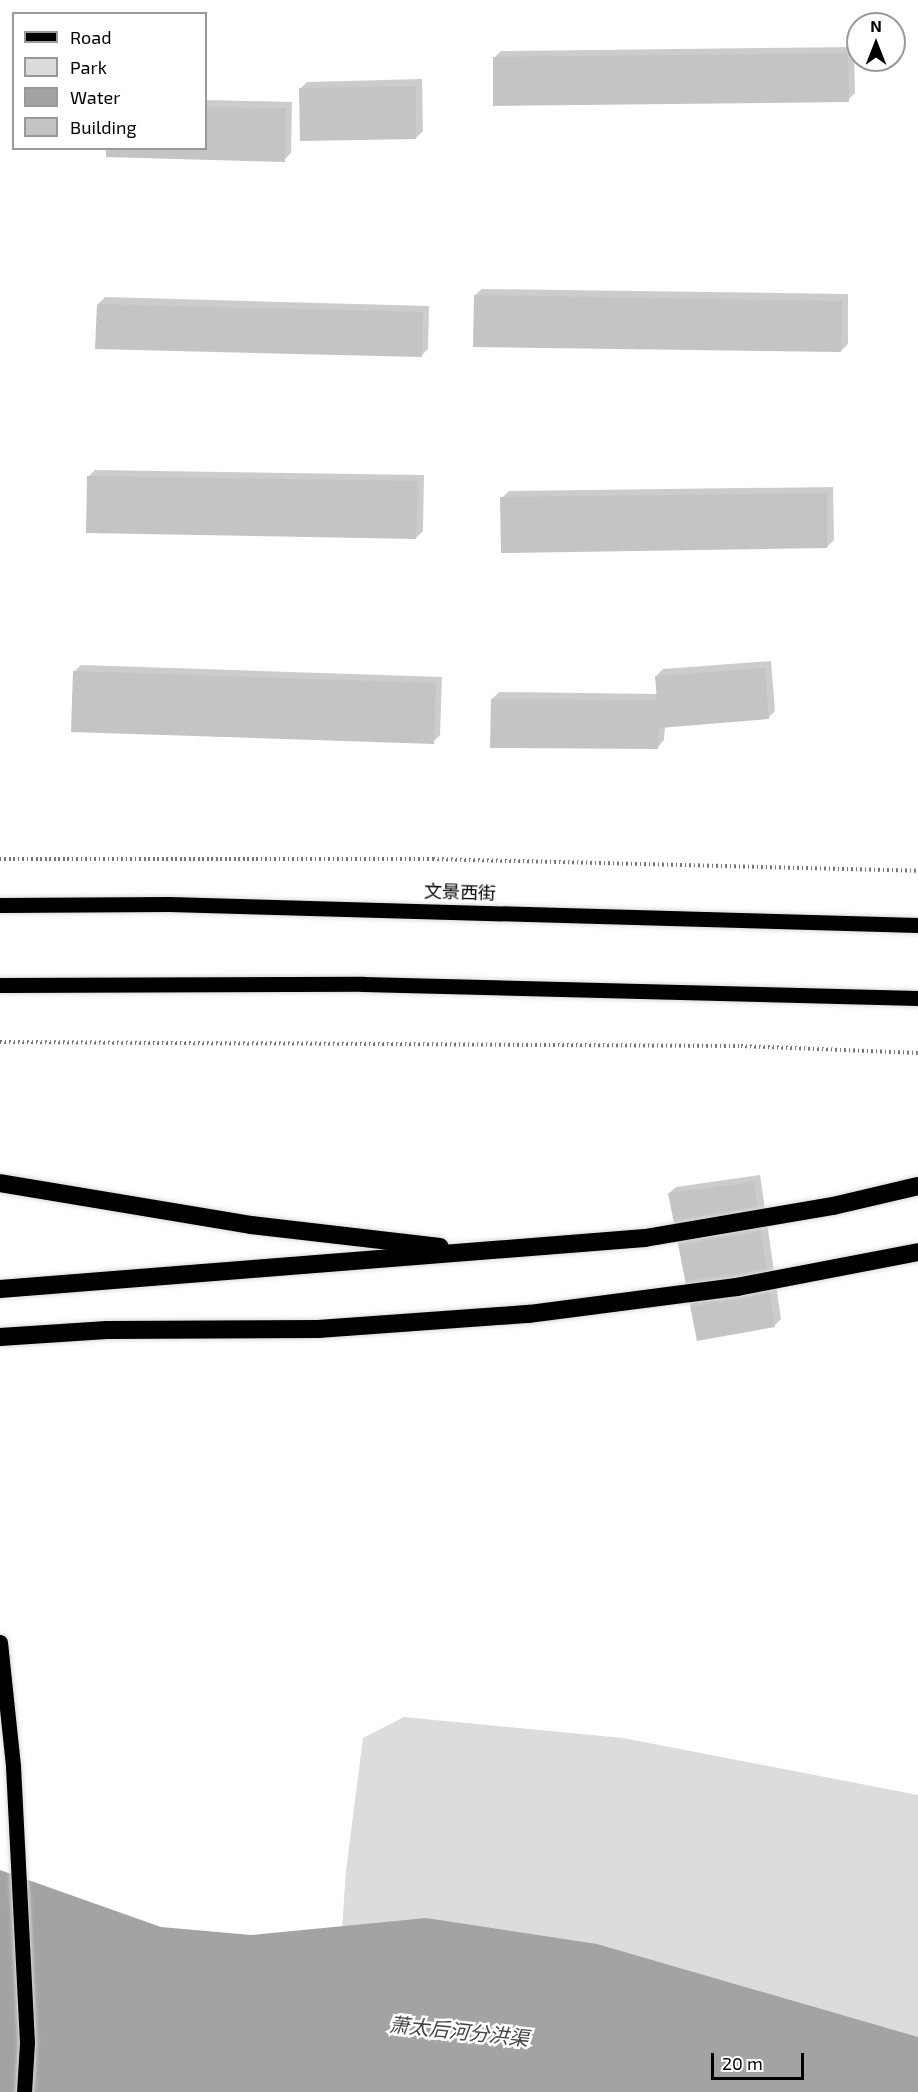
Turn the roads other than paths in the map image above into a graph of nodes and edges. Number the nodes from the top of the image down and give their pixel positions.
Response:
1 (0, 905) edge
2 (918, 925) edge
3 (0, 985) edge
4 (918, 998) edge
5 (0, 1183) edge
6 (918, 1186) edge
7 (483, 1252) junction
8 (918, 1252) edge
9 (0, 1288) edge
10 (0, 1337) edge
11 (0, 1642) edge
12 (24, 2092) edge

1 - 2 main road, 文景西街
3 - 4 main road
5 - 7 highway
6 - 7 highway
7 - 9 highway
8 - 10 highway
11 - 12 main road

